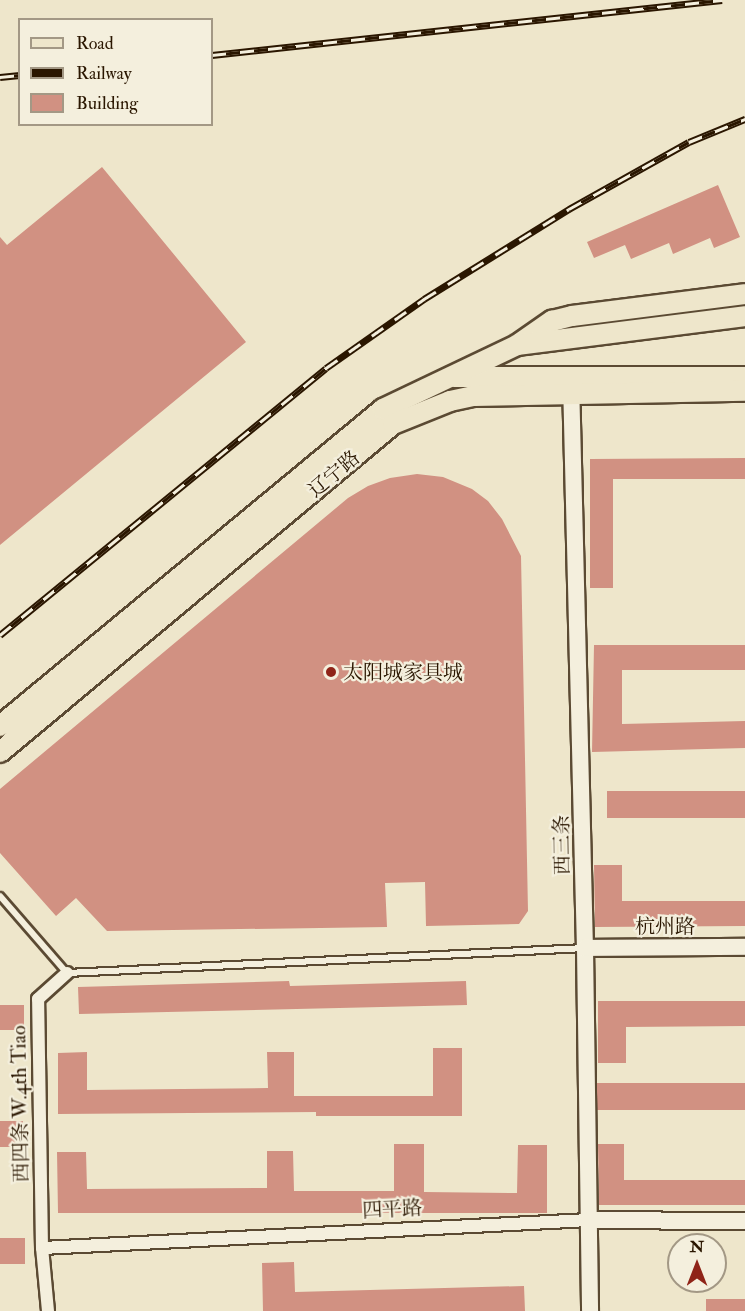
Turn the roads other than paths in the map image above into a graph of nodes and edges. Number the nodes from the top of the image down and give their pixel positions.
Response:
1 (745, 294) edge
2 (745, 316) edge
3 (517, 345) junction
4 (745, 376) edge
5 (446, 377) junction
6 (571, 386) junction
7 (745, 391) edge
8 (0, 726) edge
9 (0, 752) edge
10 (0, 896) edge
11 (745, 947) edge
12 (585, 948) junction
13 (67, 972) junction
14 (589, 1220) junction
15 (745, 1221) edge
16 (42, 1248) junction
17 (48, 1311) edge
18 (590, 1311) edge

1 - 3 main road
2 - 3 main road
3 - 5 main road
4 - 6 main road, 辽宁路
5 - 6 main road, 辽宁路
5 - 8 main road, 辽宁路
6 - 7 main road, 辽宁路
6 - 9 main road, 辽宁路
6 - 12 street, 西三条
10 - 13 lane
11 - 12 street, 杭州路
12 - 13 lane
12 - 14 street, 西三条
13 - 16 street, 西四条 W.4th Tiao
14 - 15 street, 四平路
14 - 16 street, 四平路
14 - 18 street, 西三条
16 - 17 street, 西四条 W.4th Tiao

